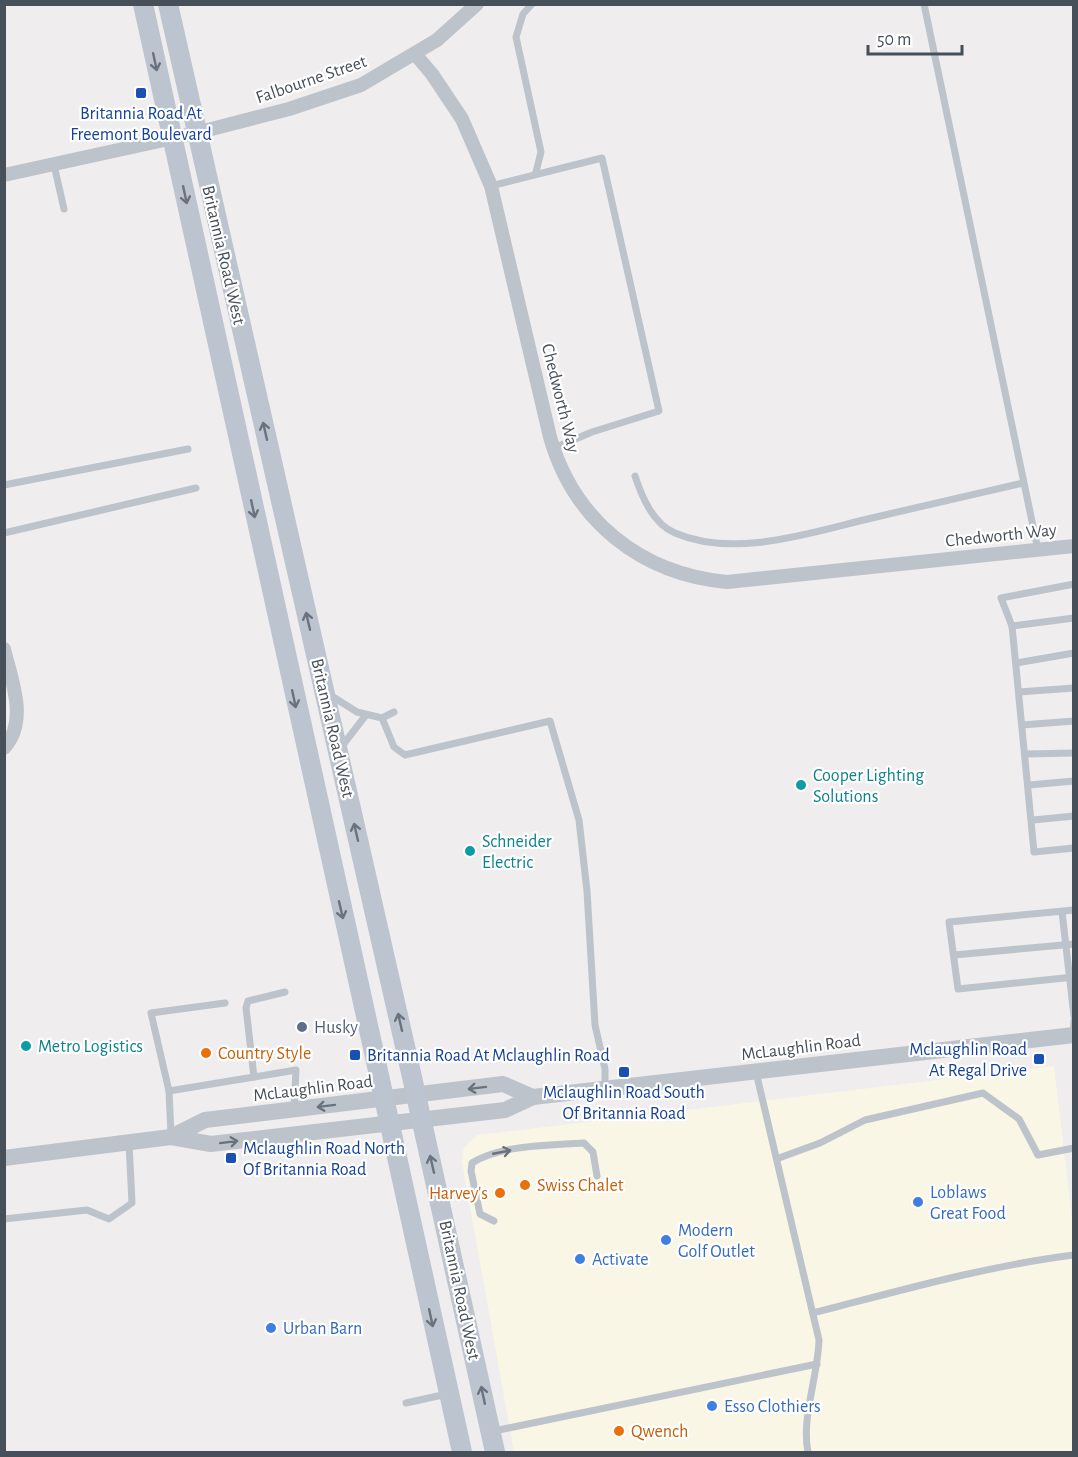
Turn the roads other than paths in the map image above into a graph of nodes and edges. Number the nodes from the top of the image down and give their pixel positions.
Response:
1 (143, 4) edge
2 (168, 4) edge
3 (477, 4) edge
4 (532, 4) edge
5 (924, 4) edge
6 (415, 54) junction
7 (196, 134) junction
8 (172, 138) junction
9 (54, 165) junction
10 (536, 172) junction
11 (4, 175) edge
12 (491, 186) junction
13 (64, 209) dead end
14 (553, 448) junction
15 (188, 449) dead end
16 (635, 476) dead end
17 (1023, 483) junction
18 (4, 485) edge
19 (196, 488) dead end
20 (4, 533) edge
21 (1074, 546) edge
22 (1038, 550) junction
23 (1074, 585) edge
24 (1074, 618) edge
25 (1012, 626) junction
26 (4, 649) edge
27 (1074, 653) edge
28 (1016, 663) junction
29 (1074, 688) edge
30 (324, 690) junction
31 (1019, 692) junction
32 (394, 712) dead end
33 (366, 715) junction
34 (382, 718) junction
35 (1074, 721) edge
36 (1022, 725) junction
37 (4, 747) edge
38 (338, 752) junction
39 (1074, 753) edge
40 (1026, 754) junction
41 (1074, 781) edge
42 (1029, 785) junction
43 (1074, 816) edge
44 (1033, 820) junction
45 (1074, 848) edge
46 (1074, 910) edge
47 (1062, 912) junction
48 (1074, 944) edge
49 (1065, 945) junction
50 (954, 955) junction
51 (1072, 977) edge
52 (285, 992) dead end
53 (225, 1003) dead end
54 (1074, 1016) edge
55 (1074, 1021) edge
56 (1073, 1036) edge
57 (756, 1072) junction
58 (254, 1077) junction
59 (605, 1089) junction
60 (169, 1091) junction
61 (416, 1095) junction
62 (533, 1097) junction
63 (384, 1098) junction
64 (294, 1110) junction
65 (422, 1120) junction
66 (389, 1124) junction
67 (171, 1137) junction
68 (129, 1143) junction
69 (1074, 1148) edge
70 (4, 1158) edge
71 (779, 1158) junction
72 (597, 1176) dead end
73 (4, 1219) edge
74 (494, 1221) dead end
75 (1074, 1255) edge
76 (813, 1313) junction
77 (817, 1364) junction
78 (447, 1394) junction
79 (406, 1402) dead end
80 (491, 1432) junction
81 (462, 1452) edge
82 (495, 1452) edge
83 (808, 1452) edge

1 -> 8 main road, Britannia Road West
2 - 7 main road, Britannia Road West
3 - 6 street, Falbourne Street
4 - 10 lane
5 - 17 lane
6 - 7 street, Falbourne Street
6 - 12 street, Chedworth Way
7 - 8 street, Falbourne Street
30 -> 7 main road, Britannia Road West
8 - 9 street, Falbourne Street
8 -> 63 main road, Britannia Road West
9 - 11 street, Falbourne Street
9 - 13 lane
10 - 12 lane
10 - 14 lane
12 - 14 street, Chedworth Way
14 - 22 street, Chedworth Way
15 - 18 lane
16 - 17 lane
17 - 22 lane
19 - 20 lane
21 - 22 street, Chedworth Way
23 - 25 lane
24 - 25 lane
25 - 28 lane
26 - 37 street
27 - 28 lane
28 - 31 lane
29 - 31 lane
30 - 33 lane
30 - 38 main road, Britannia Road West
31 - 36 lane
32 - 34 lane
33 - 34 lane
33 - 38 lane
34 - 59 lane
35 - 36 lane
36 - 40 lane
61 -> 38 main road, Britannia Road West
39 - 40 lane
40 - 42 lane
41 - 42 lane
42 - 44 lane
43 - 44 lane
44 - 45 lane
46 - 47 lane
47 - 49 lane
47 - 50 lane
48 - 49 lane
49 - 50 lane
49 - 51 lane
50 - 51 lane
51 - 54 lane
52 - 58 lane
53 - 60 lane
55 - 56 lane
56 - 57 street, McLaughlin Road
57 - 59 street, McLaughlin Road
57 - 71 lane
58 - 60 lane
58 - 64 lane
59 - 62 street, McLaughlin Road
60 - 67 lane
62 -> 61 street, McLaughlin Road
61 - 63 street, McLaughlin Road
61 - 65 main road, Britannia Road West
62 - 65 street, McLaughlin Road
63 -> 64 street, McLaughlin Road
63 - 66 main road, Britannia Road West
64 - 67 street, McLaughlin Road
65 - 66 street, McLaughlin Road
80 -> 65 main road, Britannia Road West
67 -> 66 street, McLaughlin Road
66 -> 78 main road, Britannia Road West
67 - 68 street, McLaughlin Road
68 - 70 street, McLaughlin Road
68 - 73 lane
69 - 71 lane
71 - 76 lane
74 -> 72 lane
75 - 76 lane
76 - 77 lane
77 - 80 lane
77 - 83 lane
78 - 79 lane
78 - 81 main road, Britannia Road West
80 - 82 main road, Britannia Road West

